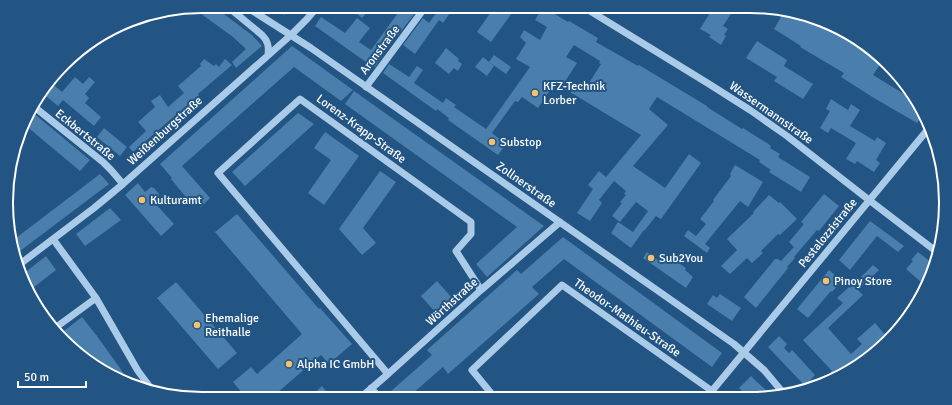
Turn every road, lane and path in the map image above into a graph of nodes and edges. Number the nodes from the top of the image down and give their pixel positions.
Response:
1 (235, 13) edge
2 (256, 13) edge
3 (312, 13) edge
4 (421, 13) edge
5 (593, 13) edge
6 (290, 35) junction
7 (268, 55) junction
8 (366, 87) junction
9 (37, 110) edge
10 (926, 132) edge
11 (123, 184) junction
12 (869, 200) junction
13 (560, 222) junction
14 (53, 239) junction
15 (933, 249) edge
16 (23, 262) edge
17 (481, 290) junction
18 (96, 298) junction
19 (59, 325) edge
20 (744, 352) junction
21 (388, 374) junction
22 (147, 384) edge
23 (371, 388) junction
24 (780, 389) edge
25 (712, 391) joint
26 (366, 392) edge
27 (375, 392) edge
28 (490, 392) edge

1 - 7 street
2 - 6 street, Zollnerstraße
3 - 6 street, Weißenburgstraße
4 - 8 street, Aronstraße
5 - 12 street, Wassermannstraße
6 - 7 street, Weißenburgstraße
6 - 8 street, Zollnerstraße
7 - 11 street, Weißenburgstraße
8 - 13 street, Zollnerstraße
9 - 11 street, Eckbertstraße
10 - 12 street, Pestalozzistraße
11 - 14 street, Weißenburgstraße
12 - 15 street, Wassermannstraße
12 - 20 street, Pestalozzistraße
13 - 17 street, Wörthstraße
13 - 20 street, Zollnerstraße
14 - 16 street, Weißenburgstraße
14 - 18 street
17 - 21 street, Wörthstraße
17 - 21 street, Lorenz-Krapp-Straße
18 - 19 street
18 - 22 street
20 - 24 street, Zollnerstraße
20 - 25 street, Pestalozzistraße
21 - 23 street, Wörthstraße
23 - 26 street, Wörthstraße
23 - 27 street
25 - 28 street, Theodor-Mathieu-Straße

